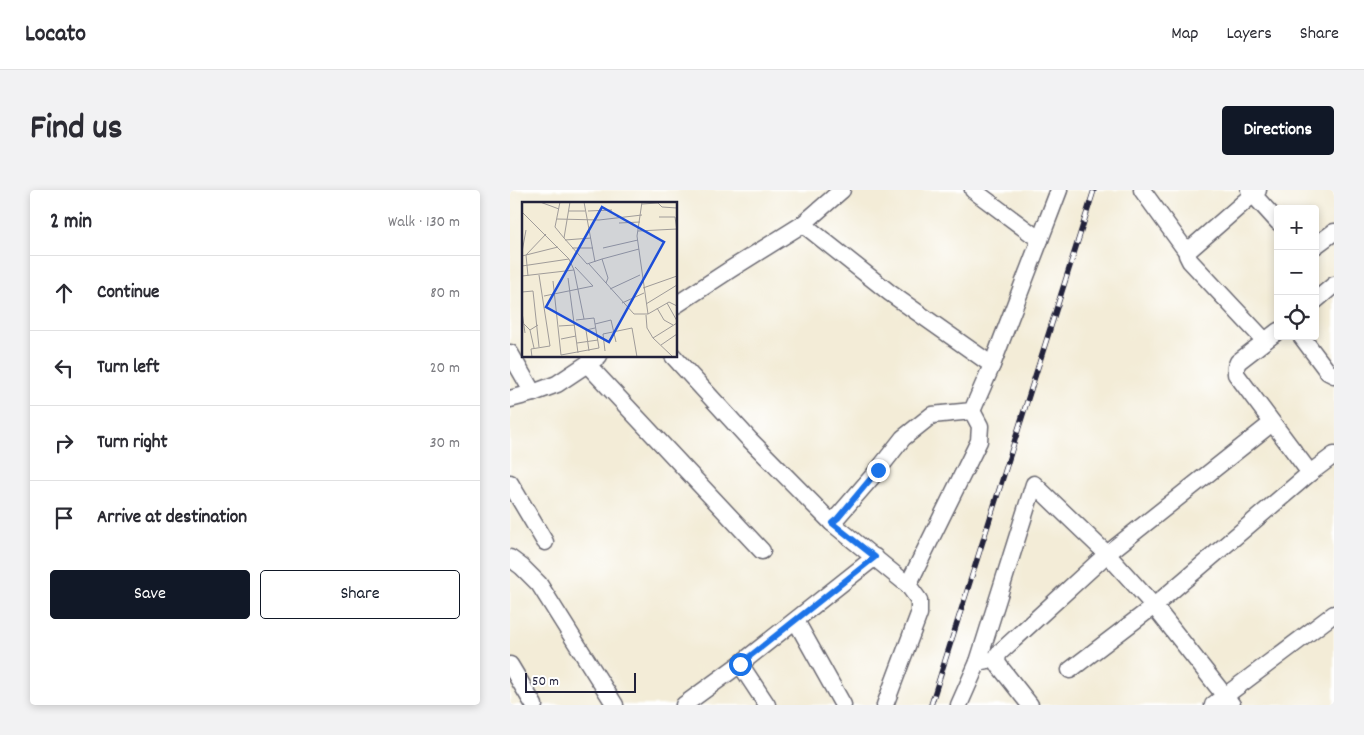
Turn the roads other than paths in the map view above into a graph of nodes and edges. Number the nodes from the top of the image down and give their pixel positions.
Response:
1 (842, 190) edge
2 (973, 190) edge
3 (1059, 190) edge
4 (1142, 190) edge
5 (1253, 192) edge
6 (1274, 217) edge
7 (803, 224) junction
8 (1334, 232) edge
9 (1040, 240) junction
10 (1319, 243) edge
11 (1187, 252) junction
12 (1334, 285) edge
13 (1319, 298) edge
14 (678, 304) edge
15 (1271, 336) edge
16 (1304, 340) edge
17 (510, 353) edge
18 (674, 358) edge
19 (593, 360) edge
20 (992, 365) junction
21 (1334, 375) edge
22 (533, 393) junction
23 (510, 399) edge
24 (972, 411) junction
25 (1272, 423) junction
26 (1334, 455) edge
27 (1310, 473) junction
28 (510, 483) edge
29 (832, 523) junction
30 (545, 542) dead end
31 (762, 551) dead end
32 (1107, 554) junction
33 (875, 557) junction
34 (510, 558) edge
35 (908, 585) junction
36 (1154, 606) junction
37 (1334, 614) edge
38 (796, 621) junction
39 (997, 658) junction
40 (978, 662) junction
41 (740, 664) junction
42 (510, 665) edge
43 (1070, 670) dead end
44 (1224, 702) edge
45 (534, 705) edge
46 (615, 705) edge
47 (684, 705) edge
48 (767, 705) edge
49 (843, 705) edge
50 (885, 705) edge
51 (959, 705) edge
52 (1030, 705) edge

1 - 7 street
2 - 9 street
3 - 9 street
4 - 11 street
5 - 6 street
5 - 11 street
7 - 14 street
7 - 20 street
8 - 10 street
9 - 20 street
11 - 15 street
12 - 13 street
15 - 25 street
16 - 21 street
17 - 22 street
18 - 29 street
19 - 22 street
19 - 31 street
20 - 24 street
22 - 23 street
24 - 29 street
24 - 35 street
25 - 27 street
25 - 32 street
26 - 27 street
27 - 36 street
28 - 30 street
29 - 33 street
32 - 36 street
32 - 39 street
32 - 40 street
33 - 35 street
33 - 38 street
34 - 46 street
35 - 50 street
36 - 43 street
36 - 44 street
37 - 44 street
38 - 41 street
38 - 49 street
39 - 40 street
39 - 52 street
40 - 51 street
41 - 47 street
41 - 48 street
42 - 45 street

